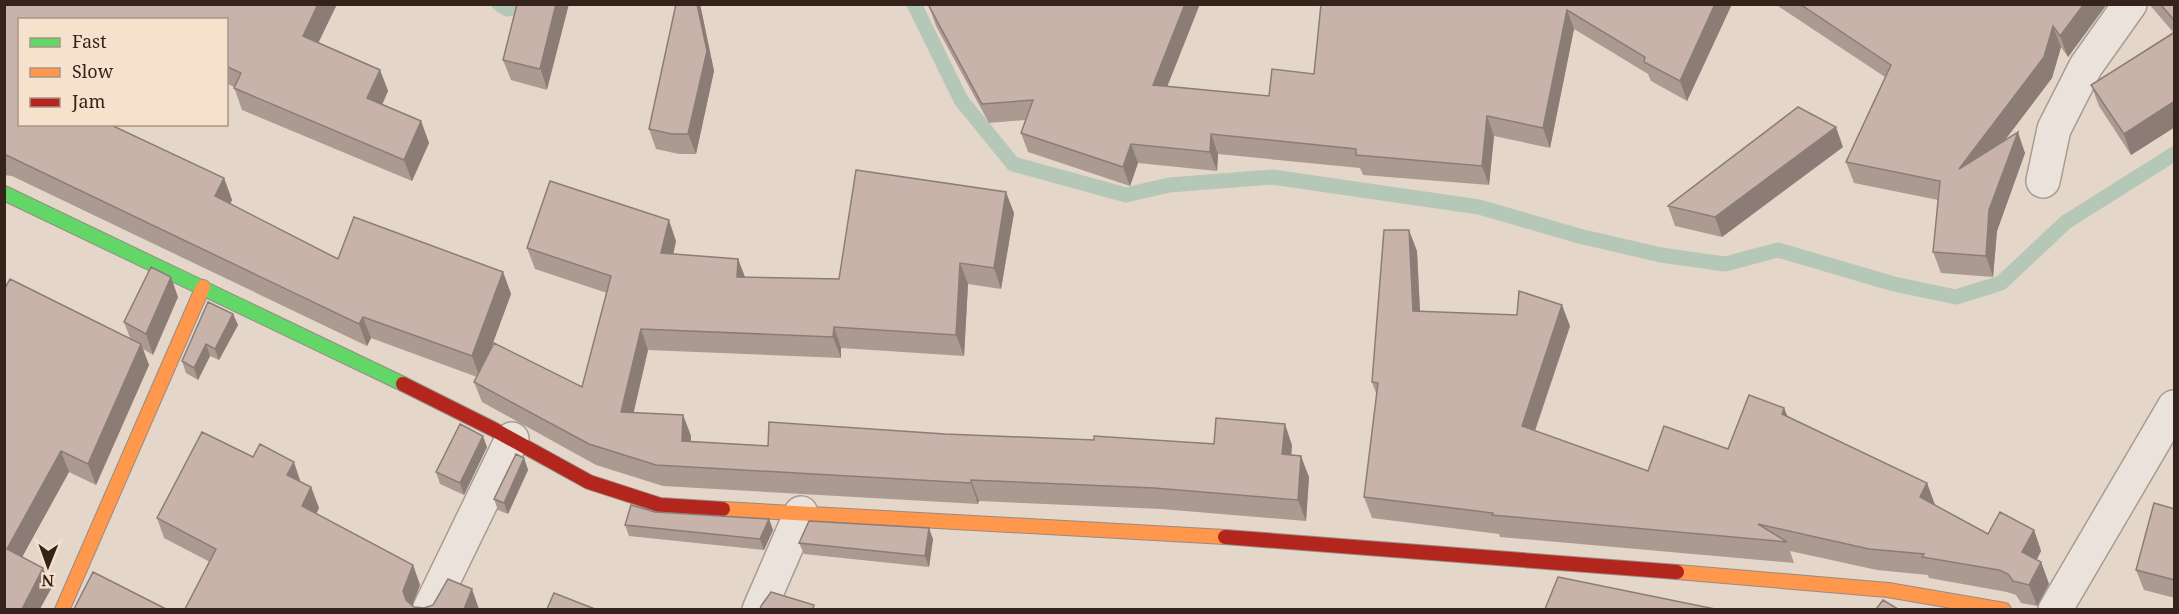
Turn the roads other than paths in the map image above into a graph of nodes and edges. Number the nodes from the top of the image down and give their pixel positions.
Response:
1 (2130, 4) edge
2 (2043, 181) dead end
3 (4, 193) edge
4 (203, 287) junction
5 (2175, 407) edge
6 (512, 439) junction
7 (801, 513) junction
8 (62, 609) edge
9 (429, 609) edge
10 (759, 609) edge
11 (2004, 609) edge
12 (2055, 609) edge

1 - 2 street
3 - 4 street
4 - 6 street
4 - 8 street
5 - 12 street
6 - 7 street
6 - 9 street
7 - 10 street
7 - 11 street

